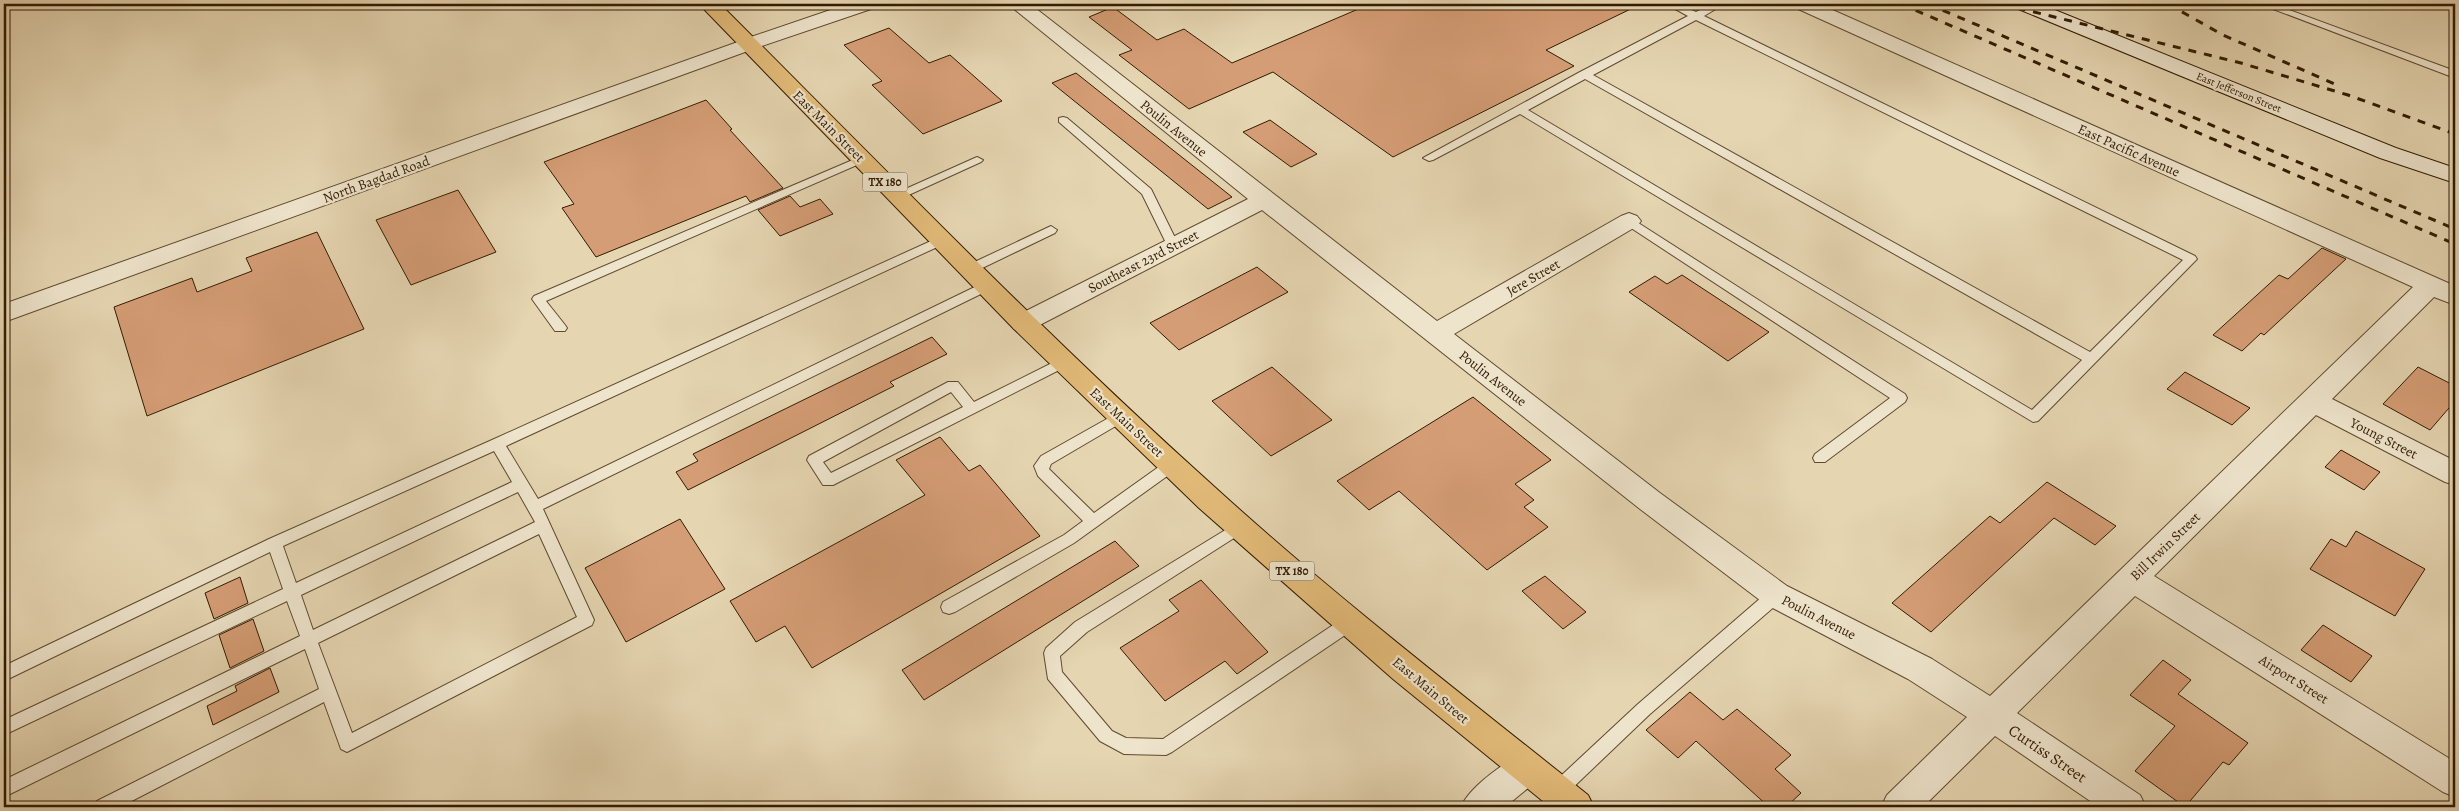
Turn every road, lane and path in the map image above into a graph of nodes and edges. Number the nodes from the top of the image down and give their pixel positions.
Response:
1 (709, 4) edge
2 (867, 4) edge
3 (1018, 4) edge
4 (1671, 4) edge
5 (1719, 4) edge
6 (1803, 4) edge
7 (2024, 4) edge
8 (2066, 4) edge
9 (2265, 4) edge
10 (1696, 16) junction
11 (749, 44) junction
12 (1584, 74) junction
13 (2455, 75) edge
14 (1519, 110) junction
15 (1063, 120) dead end
16 (1430, 158) dead end
17 (862, 159) junction
18 (977, 160) dead end
19 (2455, 165) edge
20 (2455, 176) edge
21 (898, 195) junction
22 (1264, 200) junction
23 (1629, 222) joint
24 (1051, 230) dead end
25 (942, 240) junction
26 (1174, 246) junction
27 (970, 269) junction
28 (987, 286) junction
29 (2443, 291) edge
30 (4, 313) edge
31 (1023, 323) junction
32 (560, 328) dead end
33 (1436, 333) junction
34 (2091, 359) junction
35 (1064, 362) junction
36 (2313, 401) junction
37 (972, 408) junction
38 (1121, 416) junction
39 (497, 444) junction
40 (1820, 458) dead end
41 (1172, 464) junction
42 (2455, 474) edge
43 (521, 484) junction
44 (535, 507) junction
45 (1093, 522) junction
46 (543, 525) junction
47 (1240, 527) junction
48 (274, 543) junction
49 (2132, 578) junction
50 (292, 591) junction
51 (1776, 595) junction
52 (949, 607) dead end
53 (1351, 622) junction
54 (309, 640) junction
55 (4, 674) edge
56 (328, 692) junction
57 (1993, 716) junction
58 (4, 728) edge
59 (1527, 768) junction
60 (2455, 781) edge
61 (4, 789) edge
62 (1566, 799) edge
63 (103, 807) edge
64 (1479, 807) edge
65 (1899, 807) edge
66 (2128, 807) edge

1 - 11 main road, East Main Street / TX 180
2 - 11 street, North Bagdad Road
3 - 22 street, Poulin Avenue
4 - 10 lane
5 - 10 lane
6 - 29 street, East Pacific Avenue
7 - 20 street, East Jefferson Street
8 - 19 street, East Jefferson Street
9 - 13 lane
10 - 12 lane
10 - 34 lane
11 - 17 main road, East Main Street / TX 180
11 - 30 street, North Bagdad Road
12 - 14 lane
12 - 34 lane
14 - 16 lane
14 - 34 lane
15 - 26 lane
17 - 21 main road, East Main Street / TX 180
17 - 32 lane
18 - 21 lane
21 - 25 main road, East Main Street / TX 180
22 - 26 street, Southeast 23rd Street
22 - 33 street, Poulin Avenue
23 - 33 street, Jere Street
23 - 40 lane
24 - 27 lane
25 - 27 main road, East Main Street / TX 180
25 - 39 lane
26 - 31 street, Southeast 23rd Street
27 - 28 main road, East Main Street / TX 180
28 - 31 main road, East Main Street / TX 180
28 - 44 lane
29 - 36 street, Bill Irwin Street
31 - 35 main road, East Main Street / TX 180
33 - 51 street, Poulin Avenue
35 - 37 lane
35 - 38 main road, East Main Street / TX 180
36 - 42 street, Young Street
36 - 49 street, Bill Irwin Street
37 - 37 lane
38 - 41 main road, East Main Street / TX 180
38 - 45 lane
39 - 43 lane
39 - 48 lane
41 - 45 lane
41 - 47 main road, East Main Street / TX 180
43 - 44 lane
43 - 50 lane
44 - 46 lane
45 - 52 lane
46 - 54 lane
46 - 56 lane
47 - 53 main road, East Main Street / TX 180
47 - 53 lane
48 - 50 lane
48 - 55 lane
49 - 57 street, Bill Irwin Street
49 - 60 street, Airport Street
50 - 54 lane
50 - 58 lane
51 - 57 street, Poulin Avenue
51 - 62 lane
53 - 59 main road, East Main Street / TX 180
54 - 56 lane
54 - 61 lane
56 - 63 lane
57 - 65 street, Bill Irwin Street
57 - 66 street, Curtiss Street
59 - 62 main road, East Main Street / TX 180
59 - 64 street

